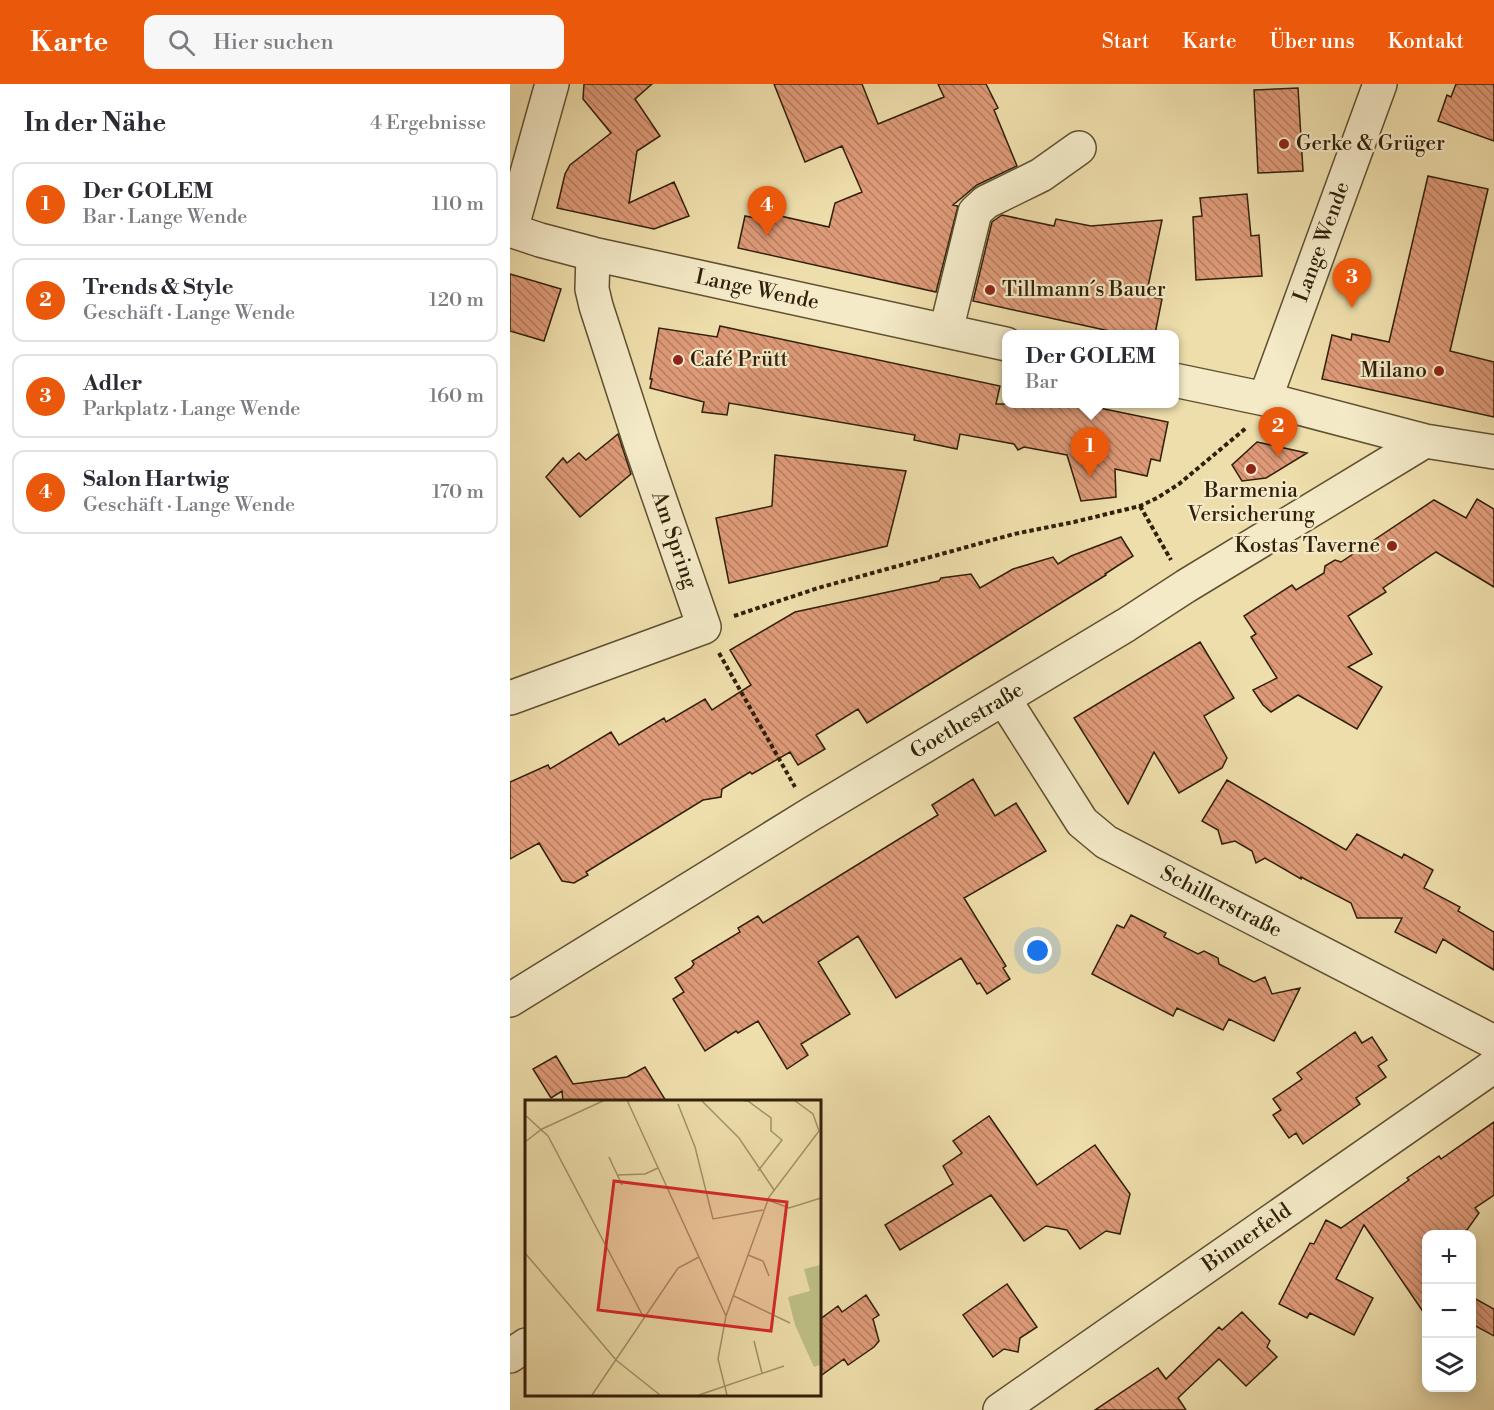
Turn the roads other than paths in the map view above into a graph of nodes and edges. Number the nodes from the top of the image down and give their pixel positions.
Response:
1 (552, 84) edge
2 (1380, 84) edge
3 (1079, 148) dead end
4 (510, 230) edge
5 (593, 254) junction
6 (946, 331) junction
7 (1002, 343) edge
8 (1179, 381) edge
9 (1271, 401) junction
10 (1425, 441) junction
11 (1494, 453) edge
12 (510, 698) edge
13 (1004, 699) junction
14 (510, 1000) edge
15 (1494, 1042) edge
16 (1494, 1066) edge
17 (525, 1347) edge
18 (510, 1356) edge
19 (1000, 1410) edge

1 - 4 street
2 - 9 street, Lange Wende
3 - 6 street
4 - 5 street, Lange Wende
5 - 6 street, Lange Wende
5 - 12 street, Am Spring
6 - 7 street, Lange Wende
8 - 9 street
9 - 10 street
10 - 11 street
10 - 13 street, Goethestraße
13 - 14 street, Goethestraße
13 - 15 street, Schillerstraße
16 - 19 street, Binnerfeld
17 - 18 street

